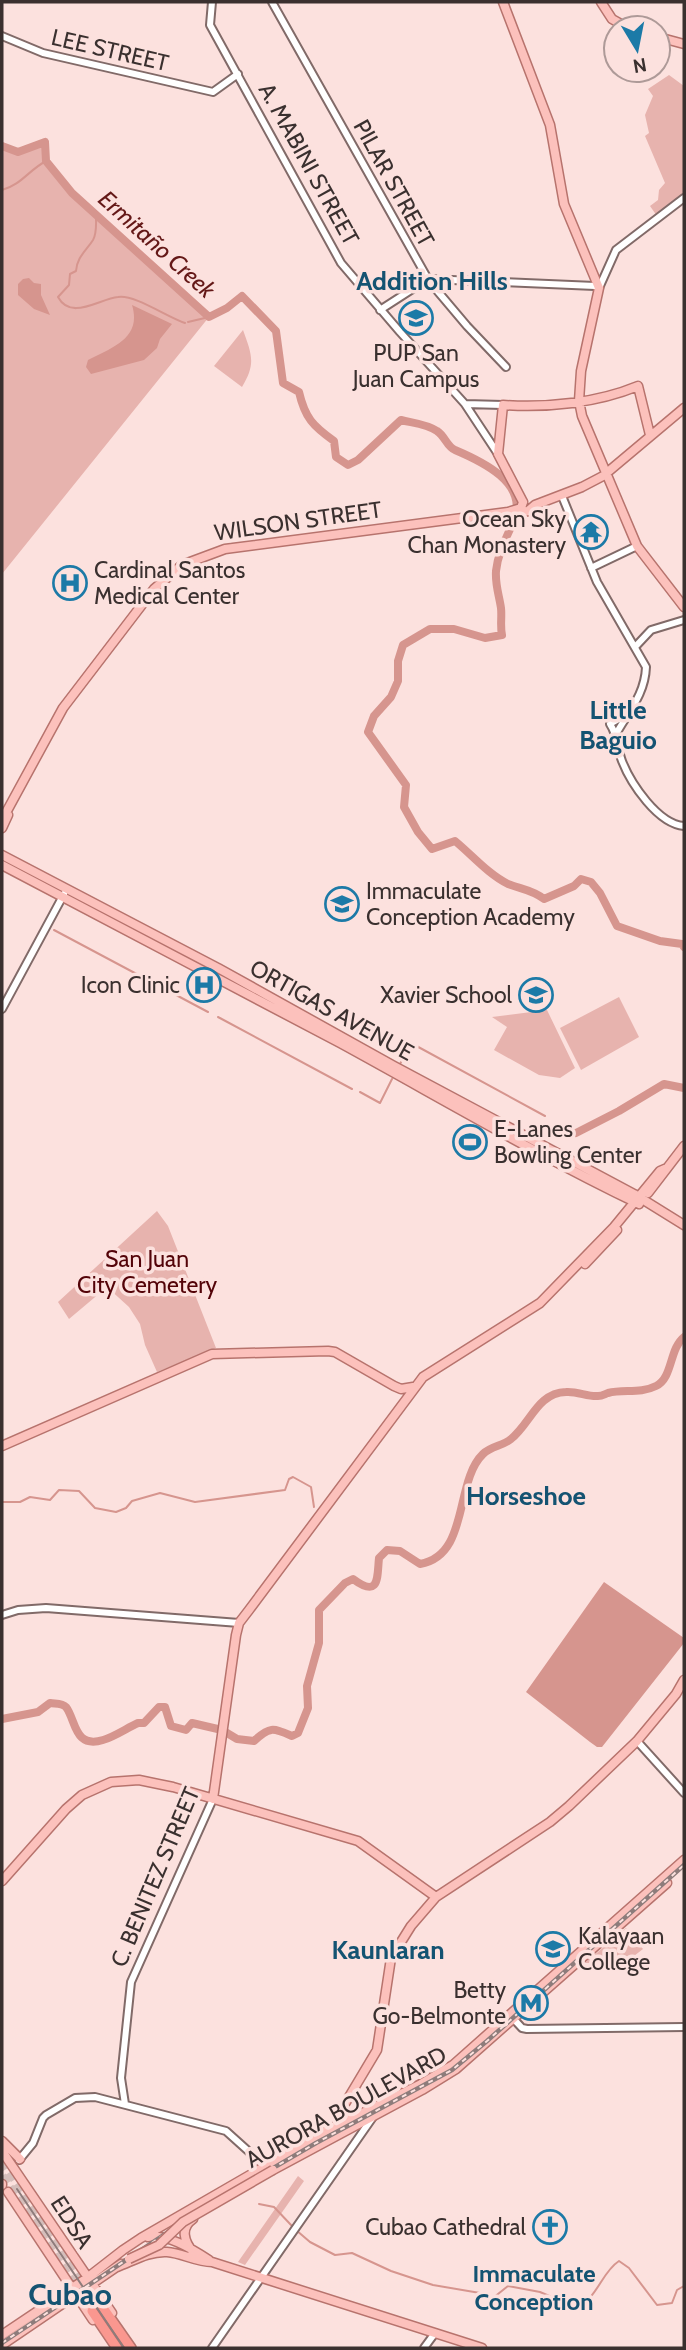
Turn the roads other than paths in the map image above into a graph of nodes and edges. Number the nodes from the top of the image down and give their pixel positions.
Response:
1 (212, 2) edge
2 (272, 2) edge
3 (503, 2) edge
4 (2, 36) edge
5 (238, 74) junction
6 (684, 198) edge
7 (428, 279) junction
8 (599, 288) junction
9 (380, 310) junction
10 (506, 367) dead end
11 (579, 401) junction
12 (465, 404) junction
13 (503, 405) junction
14 (684, 408) edge
15 (650, 435) junction
16 (498, 454) junction
17 (606, 473) junction
18 (562, 496) junction
19 (516, 510) junction
20 (637, 546) junction
21 (591, 568) junction
22 (684, 607) edge
23 (684, 620) edge
24 (635, 647) junction
25 (98, 662) junction
26 (2, 820) edge
27 (684, 827) edge
28 (2, 828) edge
29 (2, 855) edge
30 (2, 865) edge
31 (34, 889) dead end
32 (53, 893) junction
33 (64, 893) junction
34 (2, 1009) edge
35 (396, 1072) junction
36 (684, 1146) edge
37 (618, 1194) junction
38 (639, 1200) junction
39 (624, 1215) junction
40 (684, 1225) edge
41 (417, 1384) junction
42 (394, 1386) junction
43 (402, 1404) junction
44 (2, 1447) edge
45 (2, 1615) edge
46 (239, 1623) junction
47 (684, 1680) edge
48 (638, 1741) junction
49 (684, 1793) edge
50 (215, 1797) junction
51 (684, 1860) edge
52 (684, 1867) edge
53 (2, 1881) edge
54 (436, 1897) junction
55 (512, 2017) junction
56 (684, 2027) edge
57 (382, 2103) junction
58 (125, 2104) junction
59 (375, 2114) junction
60 (340, 2128) junction
61 (2, 2141) edge
62 (2, 2151) edge
63 (301, 2155) junction
64 (20, 2159) junction
65 (13, 2167) junction
66 (269, 2168) junction
67 (4, 2187) edge
68 (135, 2244) junction
69 (193, 2252) junction
70 (109, 2262) junction
71 (212, 2262) junction
72 (78, 2266) junction
73 (117, 2267) junction
74 (260, 2278) junction
75 (65, 2279) junction
76 (90, 2281) junction
77 (74, 2292) junction
78 (101, 2300) junction
79 (83, 2305) junction
80 (92, 2311) tunnel mouth
81 (435, 2333) junction
82 (2, 2335) edge
83 (2, 2346) edge
84 (115, 2348) edge
85 (133, 2348) edge
86 (212, 2348) edge
87 (424, 2348) edge
88 (482, 2348) edge

1 - 5 street, A. MABINI STREET
2 - 7 street, PILAR STREET
3 - 8 main road
4 - 5 street, LEE STREET
5 - 9 street, A. MABINI STREET
6 - 8 street
7 - 8 street
7 - 9 street
7 - 10 street, PILAR STREET
8 - 11 main road
9 - 12 street, A. MABINI STREET
11 - 13 main road
11 - 15 main road
11 - 17 main road
12 - 13 street
12 - 16 street, A. MABINI STREET
13 - 16 main road
14 - 15 main road, WILSON STREET
15 - 17 main road, WILSON STREET
16 - 19 main road, A. MABINI STREET
17 - 18 main road, WILSON STREET
17 - 20 main road
18 - 19 main road, WILSON STREET
18 - 21 street
19 - 25 main road, WILSON STREET
20 - 21 street
20 - 22 main road
21 - 24 street
23 - 24 street
24 - 27 street
25 - 26 main road, WILSON STREET
25 - 28 main road, WILSON STREET
29 - 33 main road, ORTIGAS AVENUE
30 - 32 main road, ORTIGAS AVENUE
31 - 32 main road
32 - 33 main road, ORTIGAS AVENUE
33 - 34 street
33 - 35 main road, ORTIGAS AVENUE
35 - 37 main road, ORTIGAS AVENUE
35 - 38 main road, ORTIGAS AVENUE
36 - 38 main road
37 - 38 main road, ORTIGAS AVENUE
37 - 39 main road
38 - 39 main road
38 - 40 main road
38 - 41 main road
39 - 41 main road
41 - 42 main road
41 - 43 main road, C. BENITEZ STREET
42 - 43 main road
42 - 44 main road
43 - 46 main road, C. BENITEZ STREET
45 - 46 street
46 - 50 main road, C. BENITEZ STREET
47 - 48 main road
48 - 49 street
48 - 54 main road
50 - 53 main road
50 - 54 main road
50 - 58 street, C. BENITEZ STREET
51 - 55 main road, AURORA BOULEVARD
52 - 55 main road, AURORA BOULEVARD
54 - 60 main road
55 - 56 street
55 - 57 main road, AURORA BOULEVARD
55 - 59 main road, AURORA BOULEVARD
57 - 59 street
57 - 60 main road, AURORA BOULEVARD
58 - 64 street
58 - 66 street
59 - 60 main road, AURORA BOULEVARD
59 - 74 street
60 - 63 main road, AURORA BOULEVARD
60 - 66 main road, AURORA BOULEVARD
61 - 64 main road
62 - 65 main road, EDSA
63 - 66 main road, AURORA BOULEVARD
63 - 69 main road
64 - 65 street
65 - 72 main road, EDSA
66 - 68 main road, AURORA BOULEVARD
66 - 73 main road, AURORA BOULEVARD, bridge
67 - 75 main road, EDSA
68 - 69 main road
68 - 70 main road, AURORA BOULEVARD
69 - 71 main road
70 - 72 main road
70 - 76 main road, AURORA BOULEVARD
71 - 73 main road
71 - 74 main road
72 - 75 main road
72 - 76 main road, EDSA
73 - 76 main road, AURORA BOULEVARD
74 - 81 main road
74 - 86 street
75 - 77 main road, EDSA
76 - 77 main road, AURORA BOULEVARD
76 - 78 main road, EDSA
77 - 79 main road, EDSA
77 - 82 main road, AURORA BOULEVARD
77 - 83 main road, AURORA BOULEVARD
78 - 79 main road
78 - 85 highway, EDSA
79 - 84 main road, EDSA
80 - 84 highway, EDSA
81 - 87 street
81 - 88 main road

